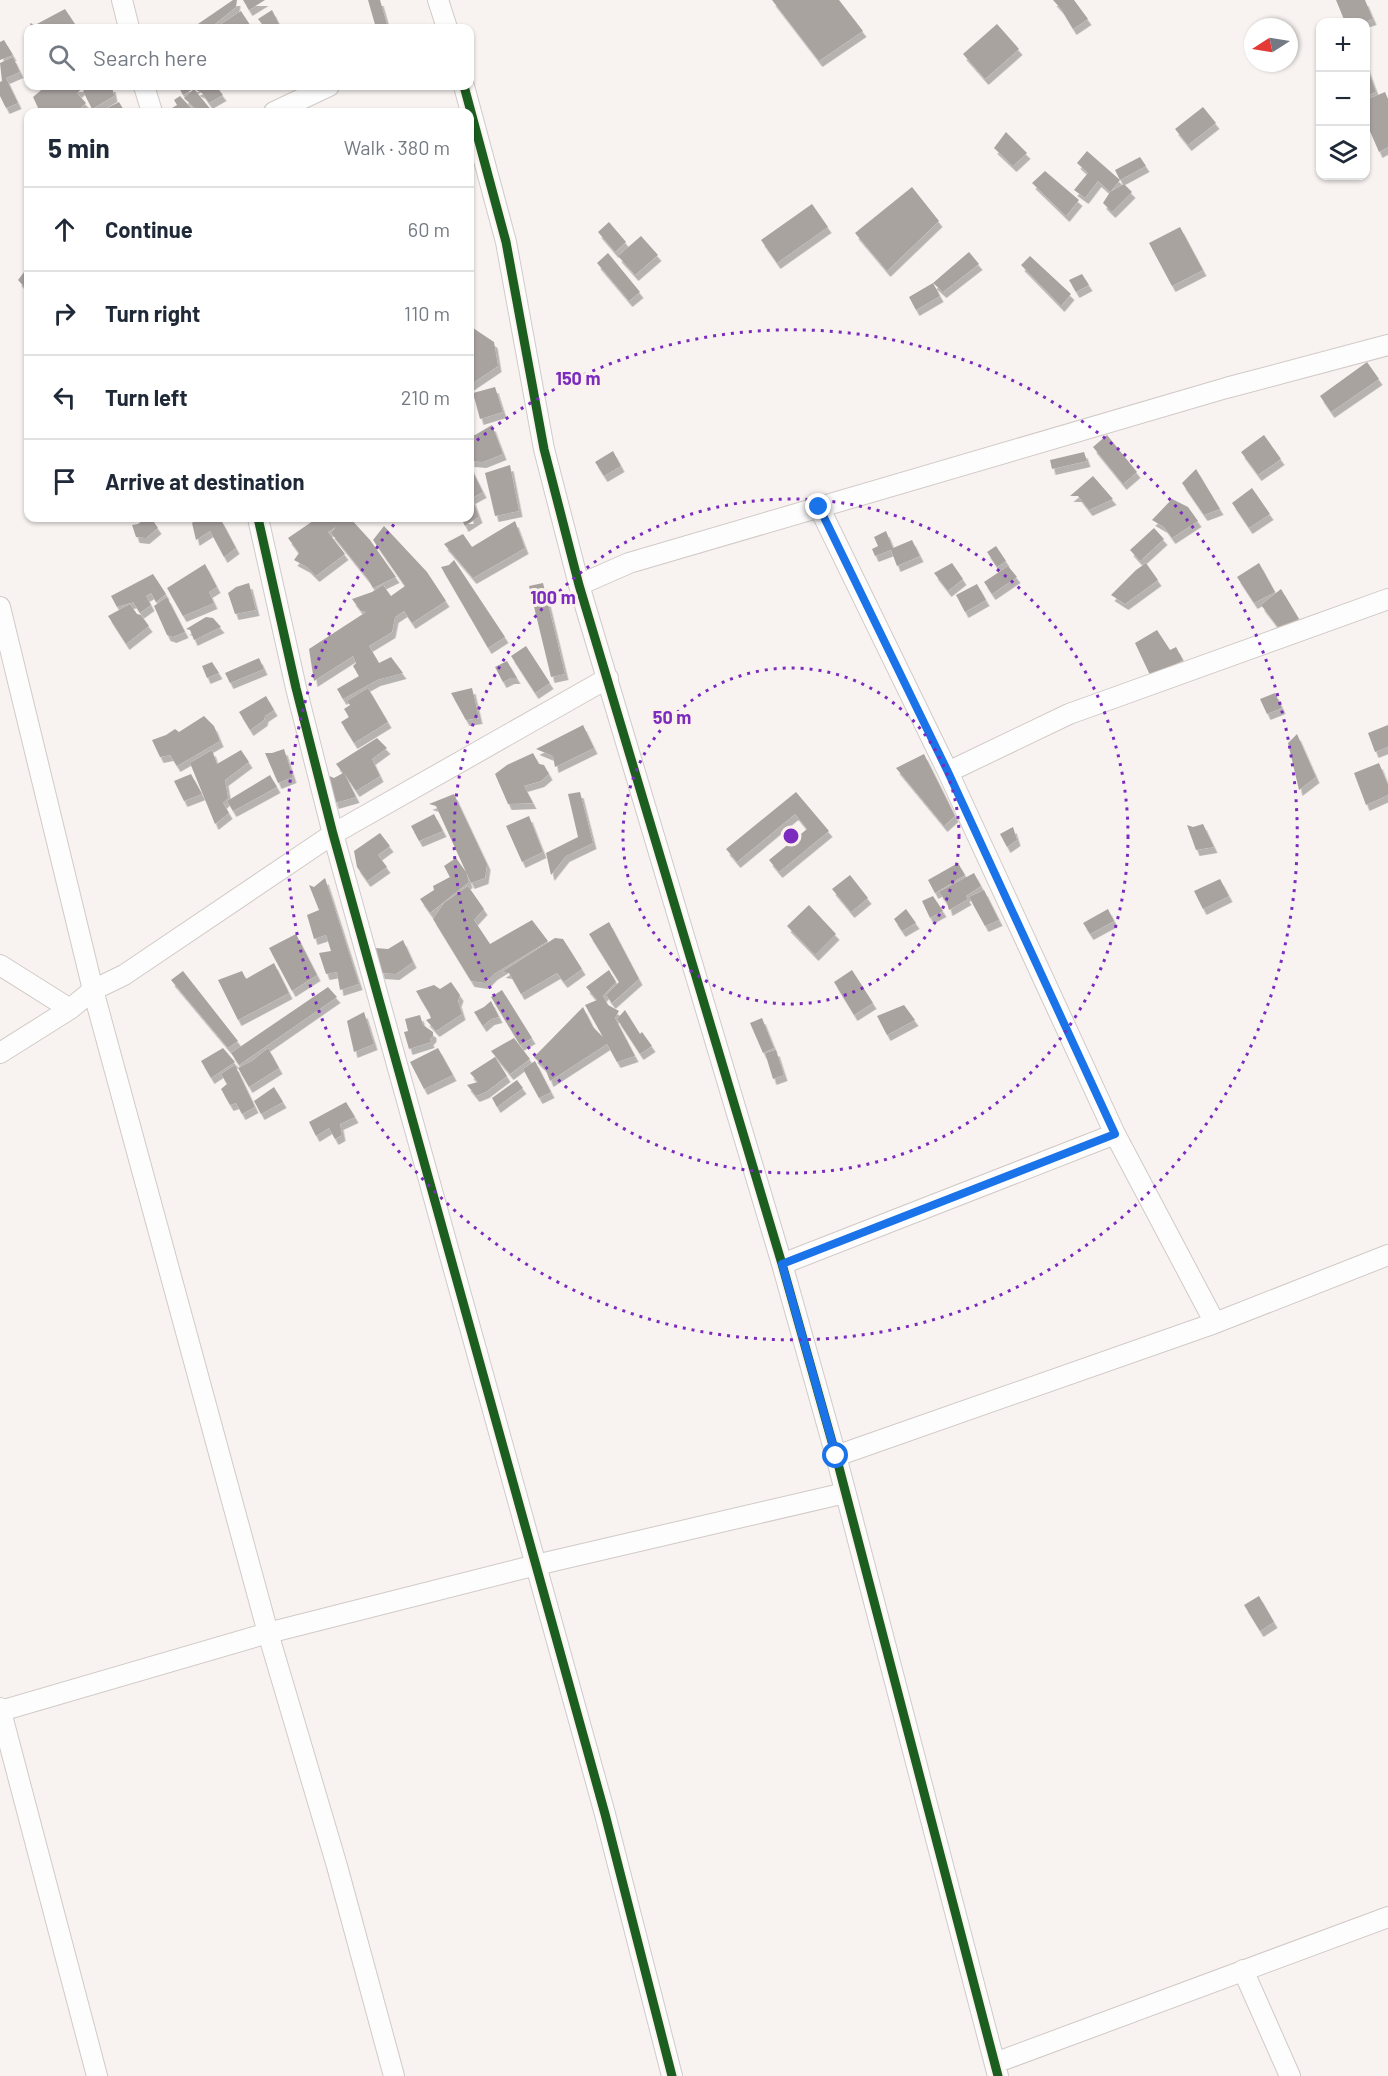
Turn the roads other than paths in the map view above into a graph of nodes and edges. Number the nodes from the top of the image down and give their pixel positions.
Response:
1 (122, 0) edge
2 (438, 0) edge
3 (128, 24) edge
4 (445, 24) edge
5 (145, 90) edge
6 (321, 90) edge
7 (465, 90) edge
8 (151, 108) edge
9 (282, 108) edge
10 (470, 108) edge
11 (474, 123) edge
12 (1388, 345) edge
13 (819, 507) junction
14 (259, 522) edge
15 (579, 585) junction
16 (1388, 599) edge
17 (0, 607) edge
18 (608, 678) junction
19 (948, 772) junction
20 (333, 834) junction
21 (0, 965) edge
22 (93, 990) junction
23 (70, 1009) junction
24 (0, 1053) edge
25 (1115, 1134) junction
26 (1388, 1254) edge
27 (782, 1264) junction
28 (1215, 1323) junction
29 (836, 1456) junction
30 (845, 1493) junction
31 (536, 1565) junction
32 (268, 1633) junction
33 (0, 1709) edge
34 (1388, 1917) edge
35 (1243, 1971) junction
36 (997, 2069) edge
37 (97, 2076) edge
38 (394, 2076) edge
39 (672, 2076) edge
40 (1290, 2076) edge

1 - 3 street
2 - 4 street
5 - 8 street
6 - 9 street
7 - 10 street
11 - 15 street
12 - 13 street
13 - 15 street
13 - 19 street
14 - 20 street
15 - 18 street
16 - 19 street
17 - 22 street
18 - 20 street
18 - 27 street
19 - 25 street
20 - 22 street
20 - 31 street
21 - 23 street
22 - 23 street
22 - 32 street
23 - 24 street
25 - 27 street
25 - 28 street
26 - 28 street
27 - 29 street
28 - 29 street
29 - 30 street
30 - 31 street
30 - 36 street
31 - 32 street
31 - 39 street
32 - 33 street
32 - 38 street
33 - 37 street
34 - 35 street
35 - 36 street
35 - 40 street

